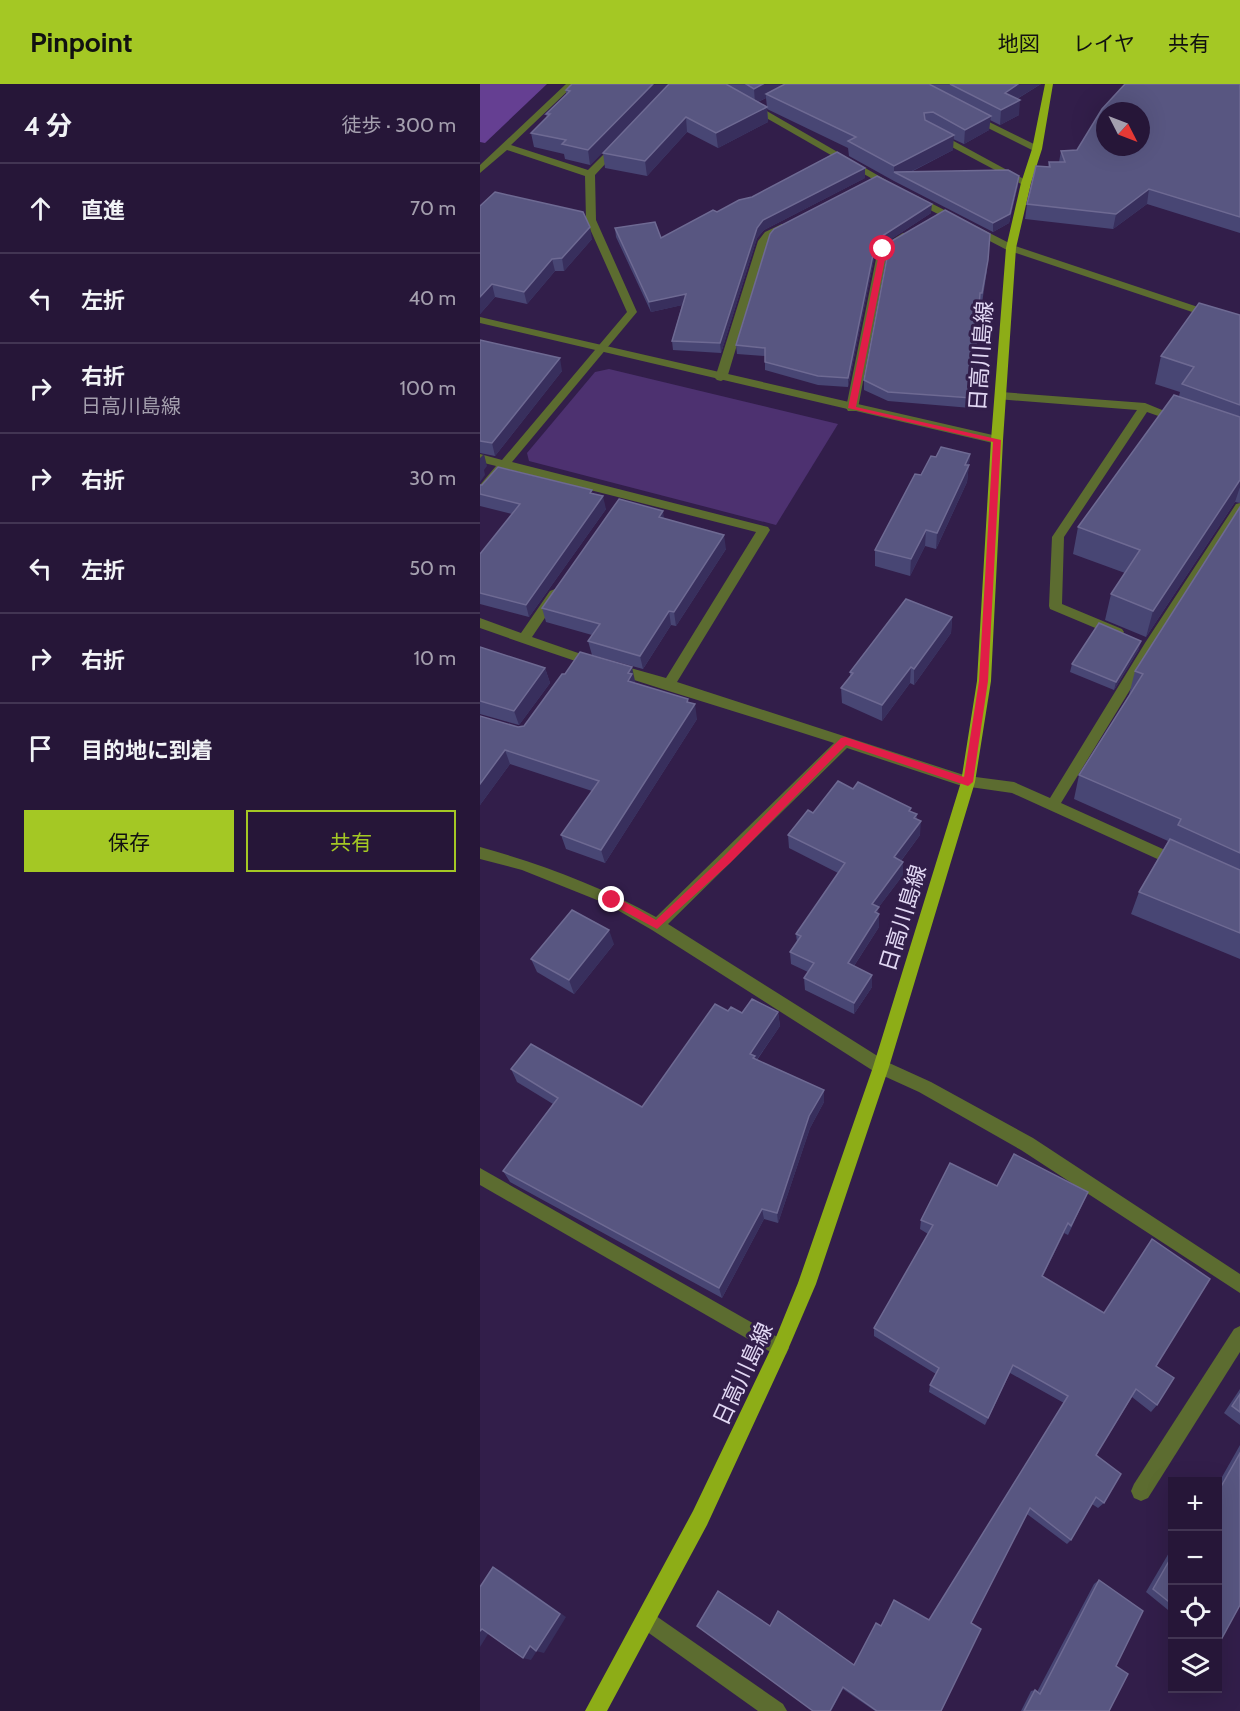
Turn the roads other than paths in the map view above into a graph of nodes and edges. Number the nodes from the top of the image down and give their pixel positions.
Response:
1 (571, 84) edge
2 (1049, 84) edge
3 (738, 99) edge
4 (766, 104) edge
5 (756, 109) junction
6 (968, 114) edge
7 (928, 131) edge
8 (622, 141) edge
9 (504, 146) junction
10 (1037, 149) junction
11 (480, 170) edge
12 (590, 174) junction
13 (1026, 183) junction
14 (799, 219) edge
15 (913, 231) edge
16 (1011, 248) junction
17 (480, 320) edge
18 (1240, 325) edge
19 (600, 349) junction
20 (721, 378) junction
21 (1001, 396) junction
22 (1145, 407) junction
23 (852, 408) junction
24 (1187, 422) edge
25 (997, 440) junction
26 (480, 458) edge
27 (504, 465) junction
28 (480, 493) edge
29 (1240, 507) edge
30 (564, 582) edge
31 (480, 623) edge
32 (524, 639) junction
33 (1139, 642) junction
34 (669, 684) junction
35 (845, 741) junction
36 (968, 782) junction
37 (1052, 806) junction
38 (480, 853) edge
39 (1198, 871) edge
40 (657, 925) junction
41 (881, 1067) junction
42 (480, 1176) edge
43 (1240, 1284) edge
44 (1240, 1335) edge
45 (780, 1347) junction
46 (1141, 1491) dead end
47 (646, 1619) junction
48 (596, 1711) edge
49 (776, 1711) edge

1 - 9 street
2 - 10 main road, 日高川島線
3 - 5 street
4 - 5 street
5 - 16 street
6 - 10 street
7 - 13 street
8 - 12 street
9 - 11 street
9 - 12 street
10 - 13 main road, 日高川島線
12 - 19 street
13 - 16 main road, 日高川島線
14 - 20 street
15 - 23 street
16 - 18 street
16 - 21 main road, 日高川島線
17 - 19 street
19 - 20 street
19 - 27 street
20 - 23 street
21 - 22 street
21 - 25 main road, 日高川島線
22 - 24 street
22 - 33 street
23 - 25 street
25 - 36 main road, 日高川島線
26 - 27 street
27 - 28 street
27 - 34 street
29 - 33 street
30 - 32 street
31 - 32 street
32 - 34 street
33 - 37 street
34 - 35 street
35 - 36 street
35 - 40 street
36 - 37 street
36 - 41 main road, 日高川島線
37 - 39 street
38 - 40 street
40 - 41 street
41 - 43 street
41 - 45 main road, 日高川島線
42 - 45 street
44 - 46 street
45 - 47 main road, 日高川島線
47 - 48 main road, 日高川島線
47 - 49 street

